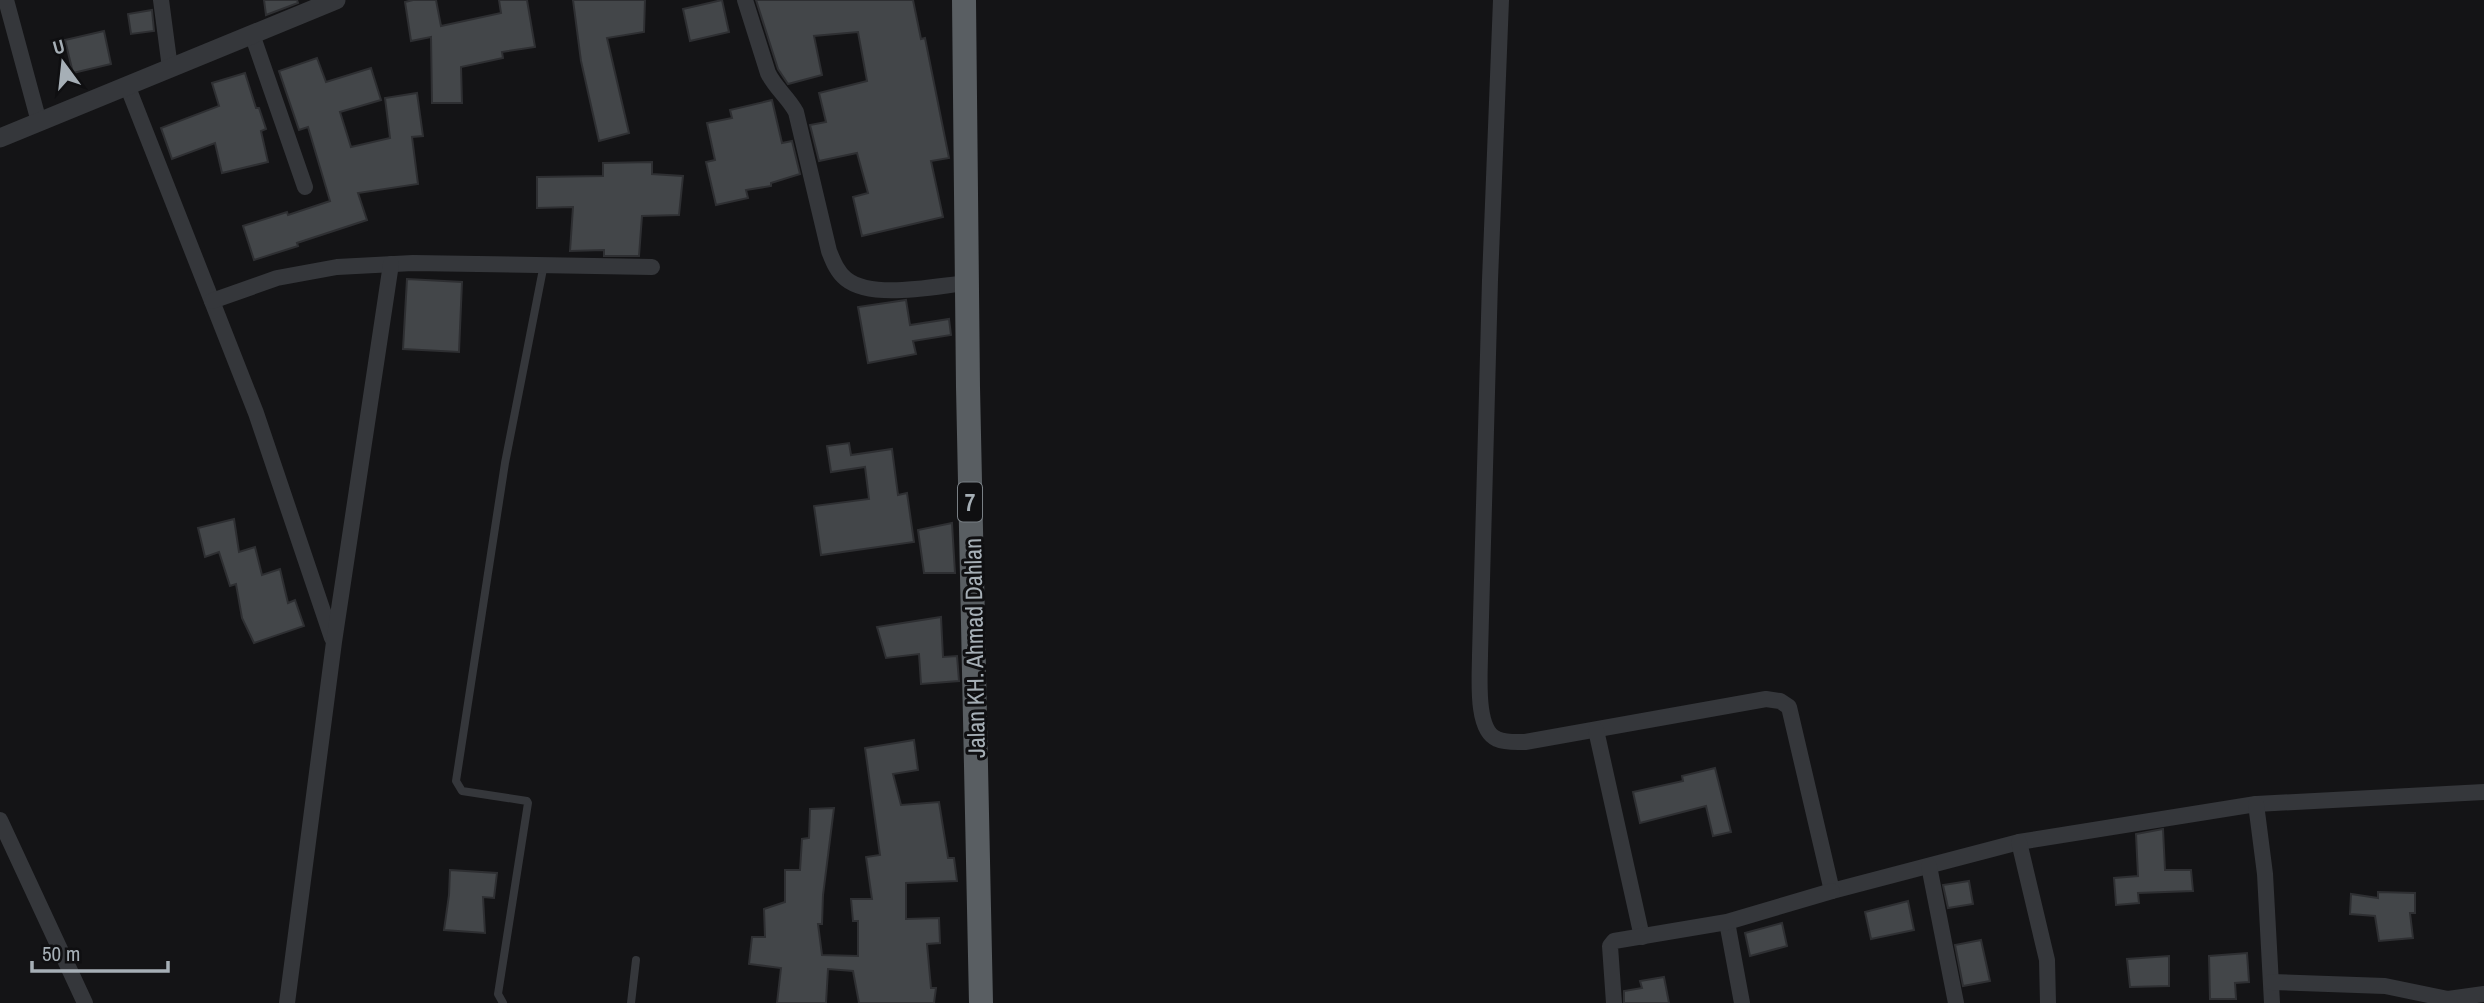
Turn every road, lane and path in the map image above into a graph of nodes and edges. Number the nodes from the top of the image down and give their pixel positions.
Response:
1 (6, 0) edge
2 (161, 0) edge
3 (336, 0) edge
4 (745, 0) edge
5 (964, 0) edge
6 (1501, 0) edge
7 (252, 34) junction
8 (170, 68) junction
9 (127, 85) junction
10 (39, 122) junction
11 (0, 138) edge
12 (305, 187) dead end
13 (391, 264) junction
14 (544, 264) junction
15 (652, 267) dead end
16 (967, 283) junction
17 (212, 302) junction
18 (334, 642) junction
19 (1596, 730) junction
20 (2484, 792) edge
21 (2256, 804) junction
22 (0, 820) edge
23 (2019, 842) junction
24 (1929, 866) junction
25 (1832, 891) junction
26 (1727, 922) junction
27 (1642, 937) junction
28 (636, 960) dead end
29 (2271, 982) junction
30 (2484, 995) edge
31 (85, 1003) edge
32 (287, 1003) edge
33 (503, 1003) edge
34 (631, 1003) edge
35 (981, 1003) edge
36 (1615, 1003) edge
37 (1742, 1003) edge
38 (1956, 1003) edge
39 (2048, 1003) edge
40 (2272, 1003) edge

1 - 10 street
2 - 8 street
3 - 7 street
4 - 16 street
5 - 16 highway, Jalan KH. Ahmad Dahlan / 7
6 - 19 street
7 - 8 street
7 - 12 street
8 - 9 street
9 - 10 street
9 - 17 street
10 - 11 street
13 - 14 street
13 - 17 street
13 - 18 street
14 - 15 street
14 - 33 lane
16 - 35 highway, Jalan KH. Ahmad Dahlan / 7
17 - 18 street
18 - 32 street
19 - 25 street
19 - 27 street
20 - 21 street
21 - 23 street
21 - 29 street
22 - 31 street
23 - 24 street
23 - 39 street
24 - 25 street
24 - 38 street
25 - 26 street
26 - 27 street
26 - 37 street
27 - 36 street
28 - 34 lane
29 - 30 street
29 - 40 street

